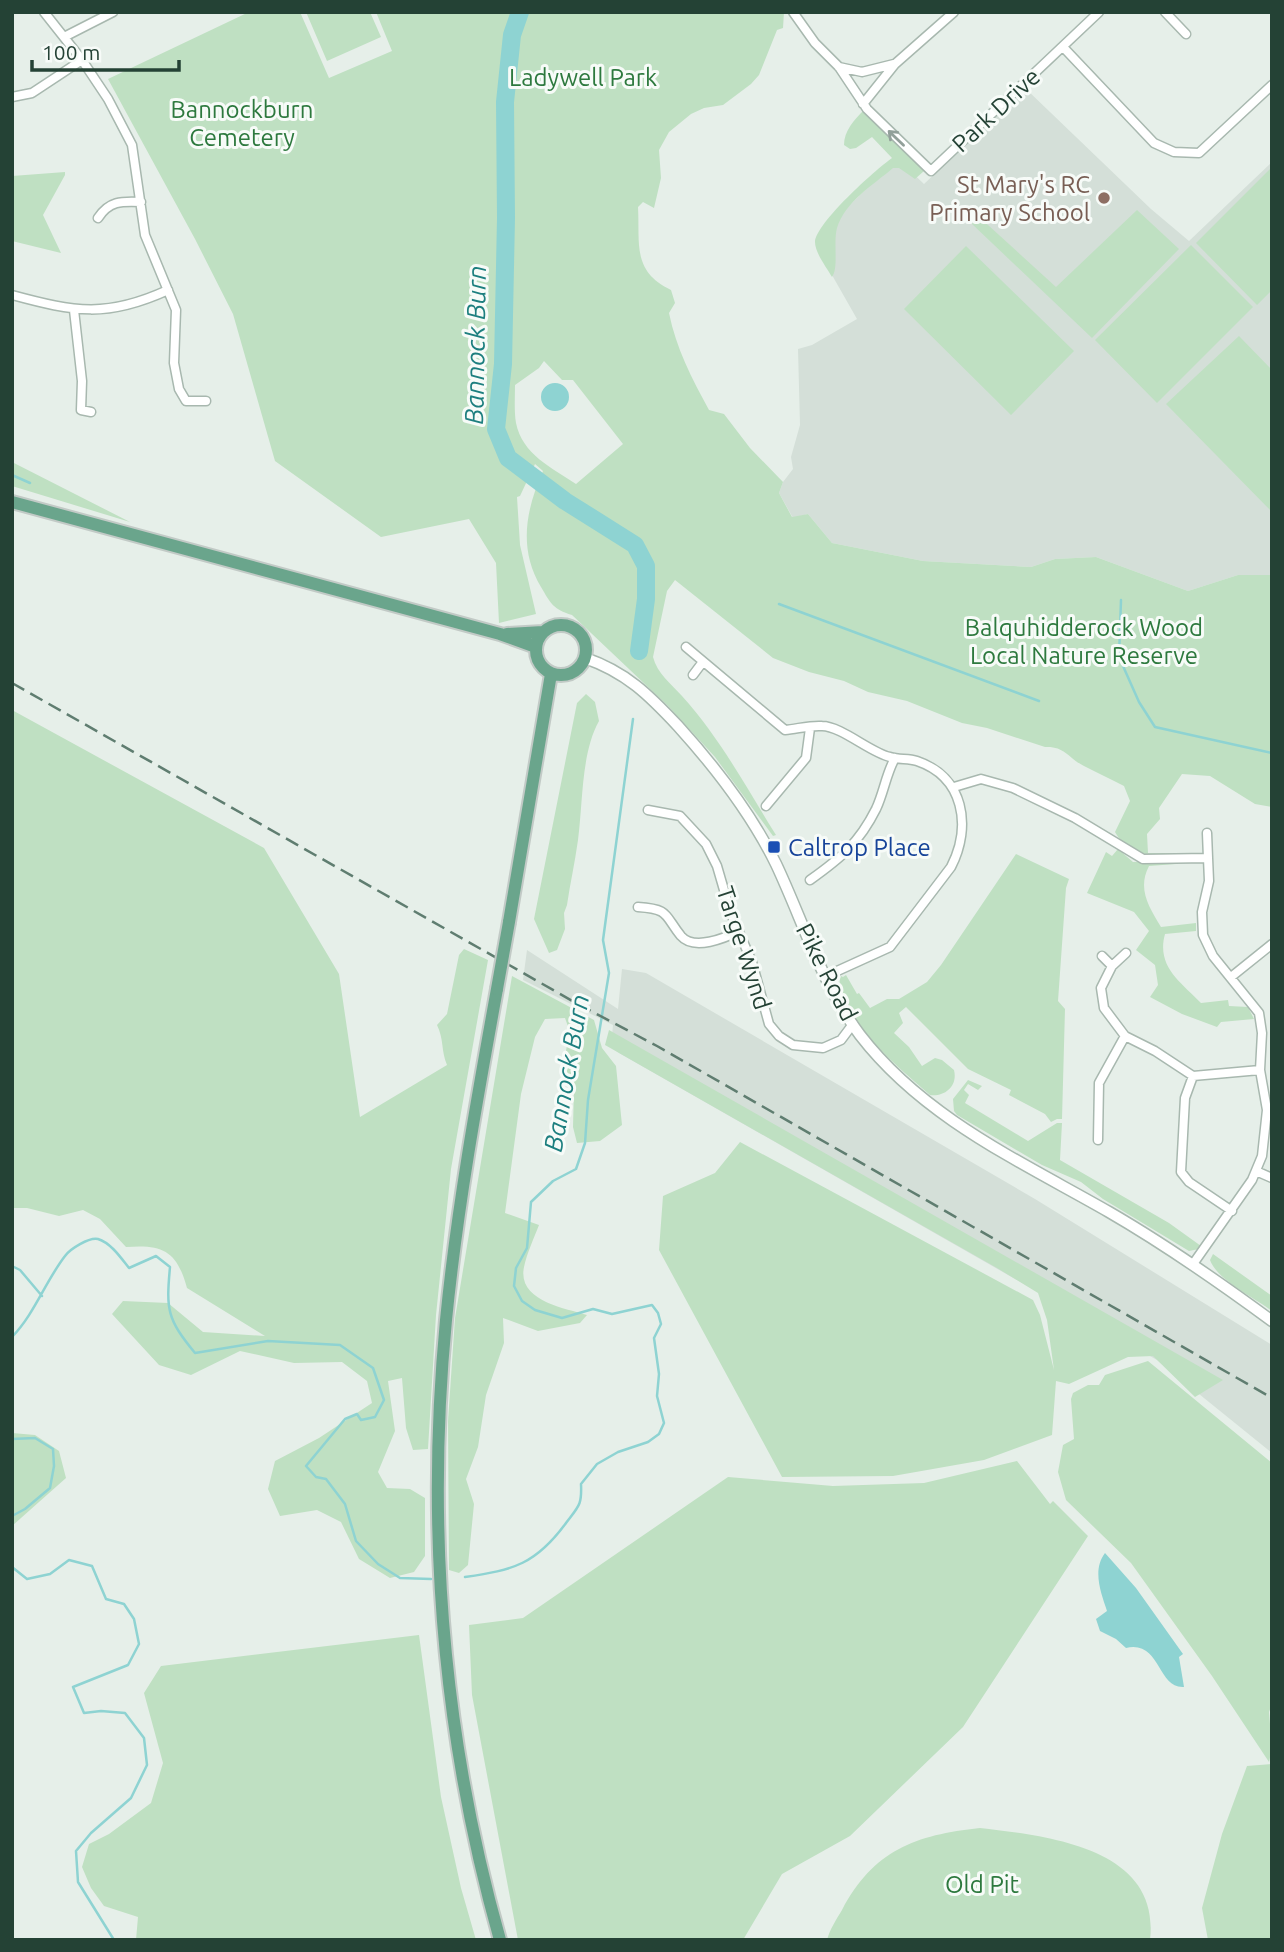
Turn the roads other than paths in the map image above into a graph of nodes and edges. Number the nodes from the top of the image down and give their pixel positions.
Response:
1 (44, 12) edge
2 (113, 12) edge
3 (793, 12) edge
4 (954, 12) edge
5 (1099, 12) edge
6 (1165, 12) edge
7 (1186, 34) dead end
8 (64, 37) junction
9 (1063, 47) junction
10 (82, 60) junction
11 (895, 64) junction
12 (839, 66) junction
13 (1272, 85) edge
14 (12, 97) edge
15 (863, 104) junction
16 (141, 202) junction
17 (98, 218) dead end
18 (168, 290) junction
19 (12, 295) edge
20 (74, 310) junction
21 (206, 401) dead end
22 (71, 408) dead end
23 (81, 410) junction
24 (91, 412) dead end
25 (12, 502) edge
26 (543, 632) junction
27 (500, 634) junction
28 (536, 647) junction
29 (686, 647) dead end
30 (585, 658) junction
31 (702, 663) junction
32 (693, 674) dead end
33 (556, 675) junction
34 (810, 728) junction
35 (895, 758) junction
36 (954, 787) junction
37 (766, 806) dead end
38 (648, 810) dead end
39 (1207, 833) dead end
40 (1208, 858) junction
41 (810, 880) dead end
42 (638, 907) dead end
43 (739, 931) junction
44 (1272, 944) edge
45 (1126, 953) dead end
46 (1102, 956) dead end
47 (1112, 966) junction
48 (824, 977) junction
49 (1231, 977) junction
50 (853, 1024) junction
51 (1125, 1036) junction
52 (1260, 1070) junction
53 (1193, 1076) junction
54 (1269, 1110) edge
55 (1098, 1140) dead end
56 (1256, 1171) junction
57 (1272, 1178) edge
58 (1232, 1211) junction
59 (1193, 1264) junction
60 (1272, 1321) edge
61 (500, 1940) edge

1 - 8 street
2 - 8 street
3 - 12 street, Park Drive
4 - 11 street
5 - 9 street, Park Drive
6 - 7 street
8 - 10 street
9 - 13 street
9 -> 15 street, Park Drive
10 - 14 street
10 - 16 street
11 - 12 street
11 - 15 street
12 - 15 street, Park Drive
16 - 17 street
16 - 18 street
18 - 20 street
18 - 21 street
19 - 20 street
20 - 23 street
22 - 23 street
23 - 24 street
25 - 27 main road
26 - 27 main road
26 - 28 main road
26 - 30 main road
27 - 28 main road
28 - 33 main road
29 - 31 street
30 - 33 main road
30 - 48 street, Pike Road
31 - 32 street
31 - 34 street
33 - 61 main road, bridge
34 - 35 street
34 - 37 street
35 - 36 street
35 - 41 street
36 - 40 street
36 - 48 street
38 - 43 street, Targe Wynd
39 - 40 street
40 - 49 street
42 - 43 street
43 - 50 street, Targe Wynd
44 - 49 street
45 - 47 street
46 - 47 street
47 - 51 street
48 - 50 street, Pike Road
49 - 52 street
50 - 59 street, Pike Road
51 - 53 street
51 - 55 street
52 - 53 street
52 - 54 street
53 - 58 street
54 - 56 street
56 - 57 street
56 - 58 street
58 - 59 street
59 - 60 street, Pike Road

